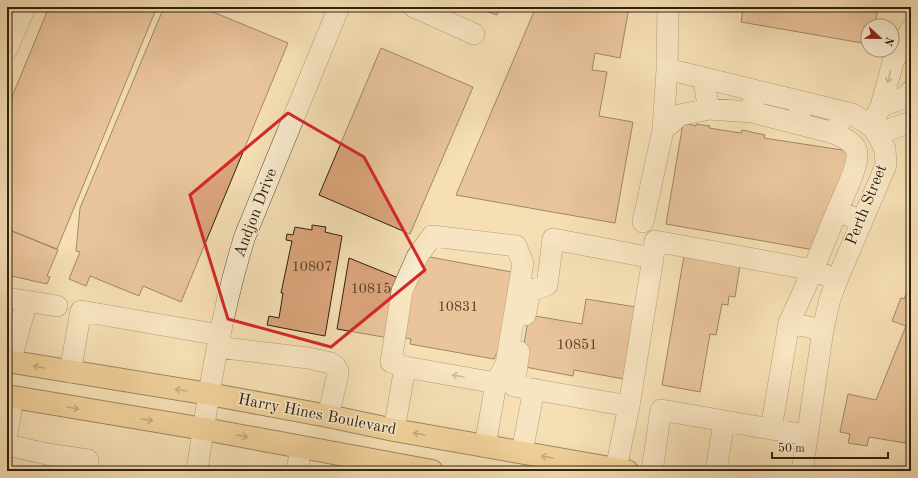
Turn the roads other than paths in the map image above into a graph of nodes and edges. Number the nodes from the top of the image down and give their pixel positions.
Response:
1 (25, 7) edge
2 (339, 7) edge
3 (414, 7) edge
4 (668, 7) edge
5 (911, 29) edge
6 (474, 34) dead end
7 (7, 50) edge
8 (667, 69) junction
9 (703, 78) junction
10 (756, 91) junction
11 (911, 91) edge
12 (800, 102) junction
13 (882, 106) junction
14 (709, 109) junction
15 (752, 112) junction
16 (845, 113) junction
17 (911, 122) edge
18 (799, 124) junction
19 (663, 130) junction
20 (874, 130) junction
21 (834, 133) junction
22 (837, 211) junction
23 (862, 221) junction
24 (643, 222) dead end
25 (653, 258) junction
26 (813, 270) junction
27 (836, 280) junction
28 (17, 299) edge
29 (57, 306) dead end
30 (789, 323) junction
31 (823, 330) junction
32 (218, 341) junction
33 (8, 362) edge
34 (405, 367) junction
35 (70, 372) junction
36 (496, 383) junction
37 (534, 389) junction
38 (209, 394) junction
39 (10, 396) edge
40 (629, 406) junction
41 (328, 416) junction
42 (724, 422) junction
43 (204, 429) junction
44 (771, 429) junction
45 (394, 430) junction
46 (7, 434) edge
47 (807, 435) junction
48 (7, 445) edge
49 (485, 446) junction
50 (301, 447) junction
51 (522, 452) junction
52 (375, 466) edge
53 (197, 470) edge
54 (622, 470) edge
55 (86, 471) edge
56 (297, 471) edge
57 (432, 471) edge
58 (652, 471) edge
59 (716, 471) edge
60 (802, 471) edge

1 - 7 street
2 - 32 street, Andjon Drive
3 - 6 street
4 - 8 street
5 -> 13 street
8 - 9 street
8 - 19 street
9 - 10 street
9 - 14 street
10 - 12 street
10 - 15 street
11 - 13 street
12 - 16 street
12 - 18 street
13 - 20 street
14 - 15 street
14 - 19 street
15 - 18 street
16 - 20 street
16 - 21 street
17 - 20 street
18 - 21 street
19 - 24 street
20 - 23 street, Perth Street
21 - 22 street
22 - 23 street
22 - 26 street
23 - 27 street, Perth Street
25 - 26 street
25 - 37 street
25 - 40 street
26 - 27 street
26 - 30 street
27 - 31 street, Perth Street
28 - 29 street
28 - 33 street
30 - 31 street
30 - 44 street
31 - 47 street, Perth Street
32 - 35 street
32 - 38 street, Andjon Drive
32 - 41 street
35 -> 33 main road, Harry Hines Boulevard
36 -> 34 street
34 - 36 street
34 - 45 street
38 -> 35 main road, Harry Hines Boulevard
36 - 49 street
37 - 40 street
37 - 51 street
38 - 41 main road, Harry Hines Boulevard
38 - 43 street, Andjon Drive
39 -> 43 main road
39 - 46 street
40 - 54 street
41 - 45 main road, Harry Hines Boulevard
42 - 44 street
42 - 58 street
42 - 59 street
43 -> 50 main road
43 - 53 street, Andjon Drive
44 - 47 street
49 -> 45 main road, Harry Hines Boulevard
47 - 60 street, Perth Street
48 - 55 street
49 - 51 main road, Harry Hines Boulevard
50 - 52 main road
50 - 56 street
54 -> 51 main road, Harry Hines Boulevard
52 - 57 main road

